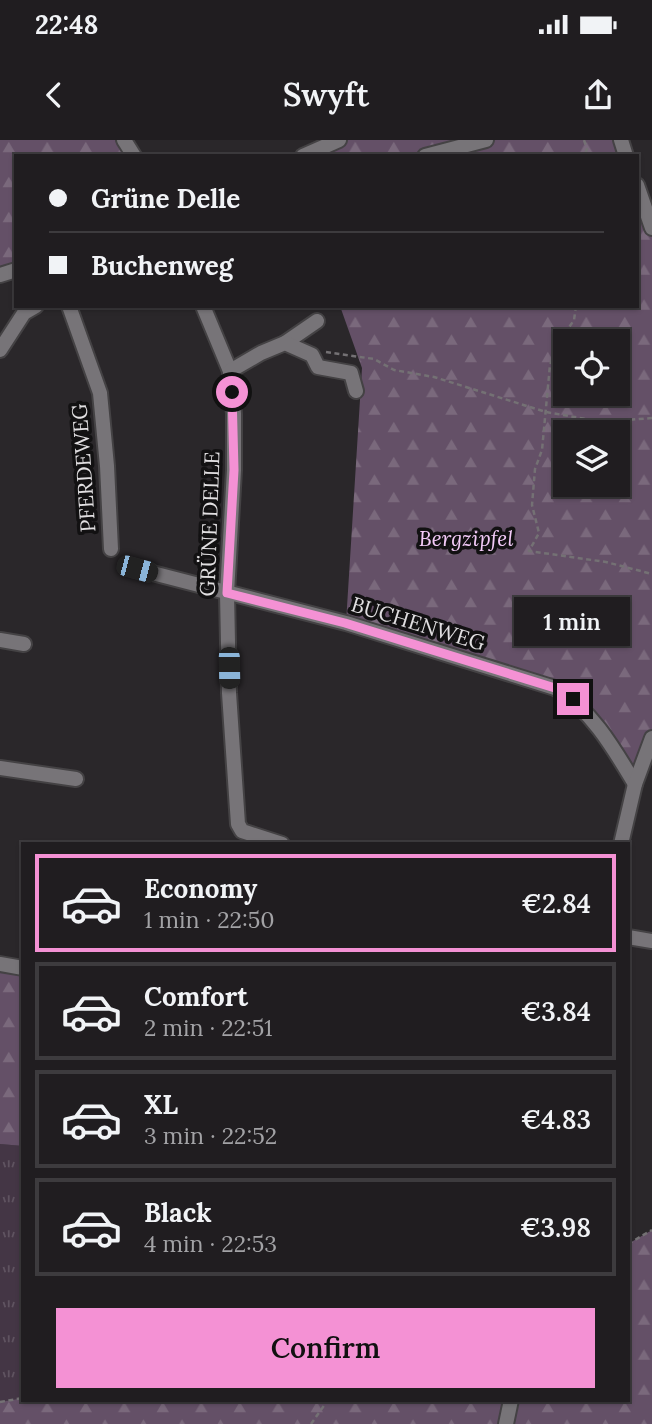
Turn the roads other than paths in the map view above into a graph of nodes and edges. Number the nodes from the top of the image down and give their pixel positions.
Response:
1 (339, 140) edge
2 (486, 140) edge
3 (308, 154) edge
4 (433, 154) edge
5 (639, 192) edge
6 (652, 228) edge
7 (33, 308) edge
8 (70, 308) edge
9 (204, 308) edge
10 (317, 321) dead end
11 (285, 343) junction
12 (0, 350) edge
13 (230, 371) junction
14 (356, 391) dead end
15 (111, 549) dead end
16 (137, 569) dead end
17 (227, 593) junction
18 (0, 640) edge
19 (23, 644) dead end
20 (652, 738) edge
21 (0, 768) edge
22 (76, 779) dead end
23 (635, 784) junction
24 (276, 842) edge
25 (621, 842) edge
26 (630, 937) edge
27 (652, 941) edge
28 (0, 964) edge
29 (21, 968) edge
30 (511, 1402) edge
31 (506, 1424) edge

1 - 3 street
2 - 4 street
5 - 6 street
7 - 12 street
8 - 15 street, PFERDEWEG
9 - 13 street, GRÜNE DELLE
10 - 11 street
11 - 13 street
11 - 14 street
13 - 17 street, GRÜNE DELLE
16 - 17 street, BUCHENWEG
17 - 23 street, BUCHENWEG
17 - 24 street, GRÜNE DELLE
18 - 19 street
20 - 23 street
21 - 22 street
23 - 25 street
26 - 27 street
28 - 29 street
30 - 31 street

